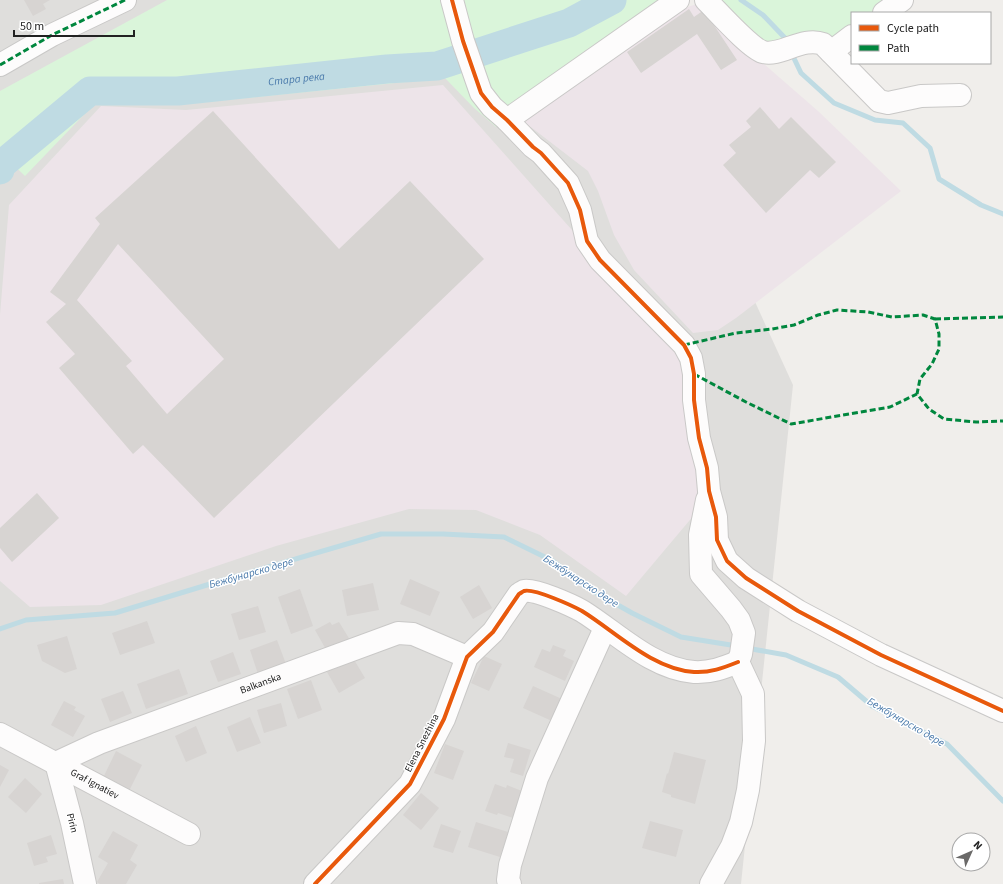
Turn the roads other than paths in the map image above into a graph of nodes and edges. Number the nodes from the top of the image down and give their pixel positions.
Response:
1 (124, 0) edge
2 (452, 0) edge
3 (678, 0) edge
4 (706, 0) edge
5 (902, 0) edge
6 (885, 12) edge
7 (851, 37) edge
8 (831, 52) junction
9 (0, 65) edge
10 (960, 95) dead end
11 (507, 120) junction
12 (709, 492) junction
13 (605, 628) junction
14 (741, 650) junction
15 (467, 657) junction
16 (1003, 711) edge
17 (0, 734) edge
18 (56, 763) junction
19 (189, 834) dead end
20 (85, 884) edge
21 (315, 884) edge
22 (510, 884) edge
23 (711, 884) edge

1 - 9 street
2 - 11 street
3 - 11 street
4 - 8 street
5 - 6 street
7 - 8 street
8 - 10 street
11 - 12 street
12 - 14 street
12 - 16 street
13 - 14 street
13 - 15 street, Elena Snezhina
13 - 22 street
14 - 23 street
15 - 18 street, Balkanska
15 - 21 street, Elena Snezhina
17 - 18 street, Graf Ignatiev
18 - 19 street, Graf Ignatiev
18 - 20 street, Pirin

